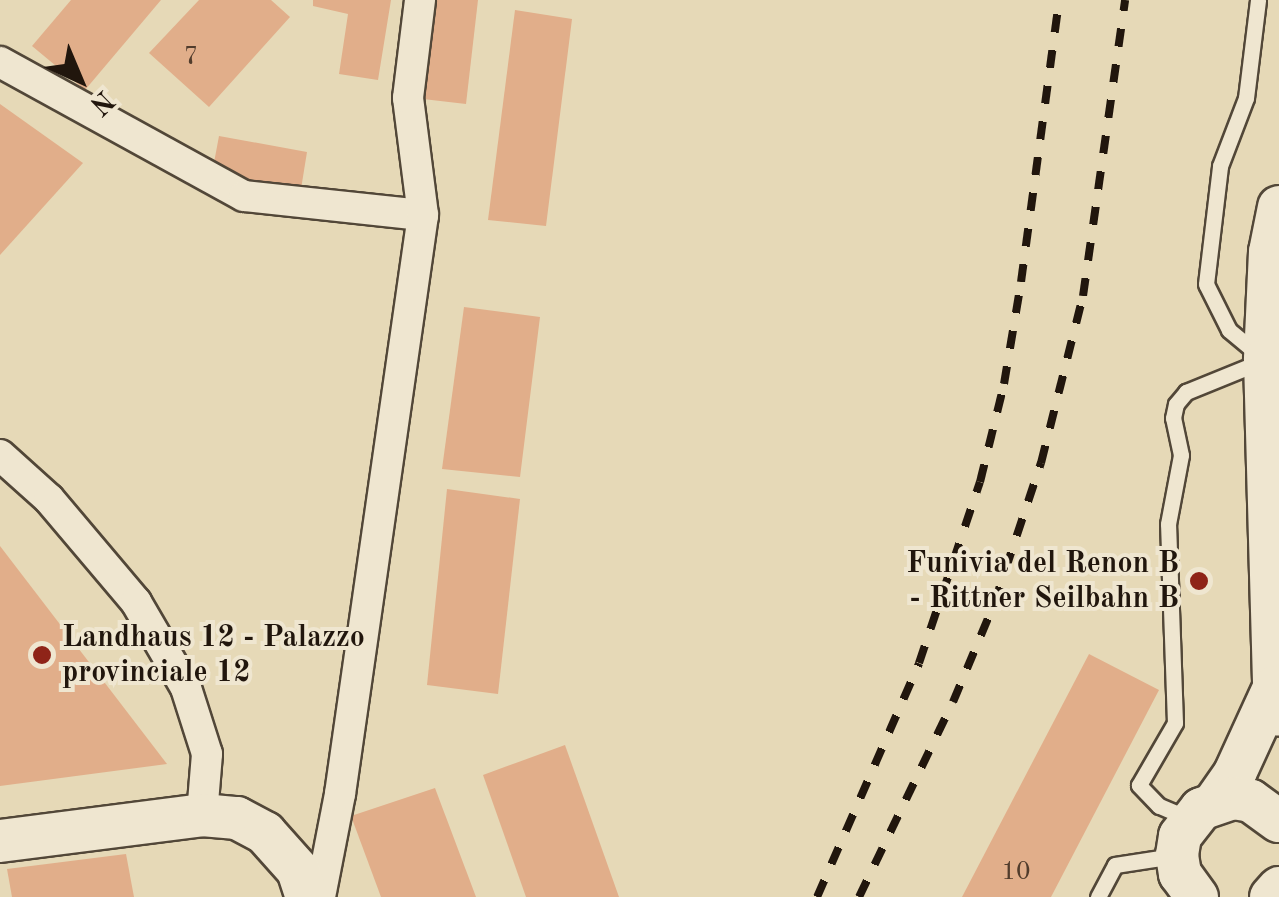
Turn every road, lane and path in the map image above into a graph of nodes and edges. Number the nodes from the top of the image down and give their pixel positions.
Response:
1 (420, 0) edge
2 (1258, 0) edge
3 (0, 62) edge
4 (1279, 206) edge
5 (423, 214) junction
6 (1272, 356) edge
7 (0, 455) edge
8 (1277, 702) edge
9 (202, 814) junction
10 (1279, 821) edge
11 (1194, 825) junction
12 (0, 841) edge
13 (1279, 888) edge
14 (307, 897) edge
15 (320, 897) edge
16 (1098, 897) edge
17 (1197, 897) edge
18 (1271, 897) edge

1 - 5 street
2 - 6 lane
3 - 5 street
4 - 6 street
5 - 15 street
6 - 8 street
6 - 11 lane
7 - 9 street
8 - 11 street
9 - 12 street
9 - 14 street
10 - 11 street
11 - 16 lane
11 - 17 street
13 - 18 street

